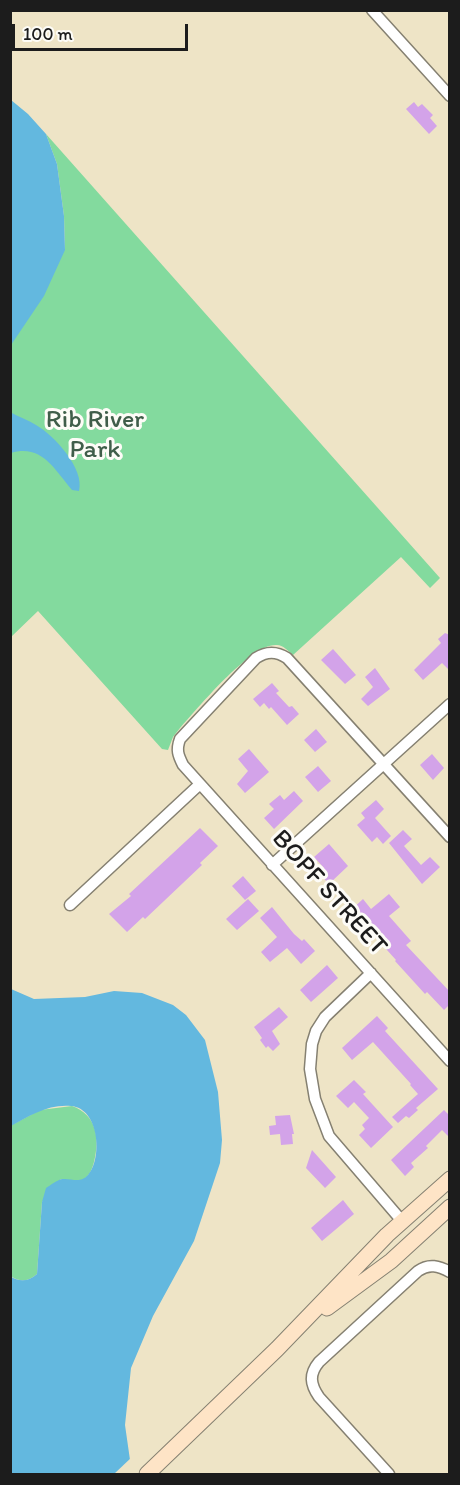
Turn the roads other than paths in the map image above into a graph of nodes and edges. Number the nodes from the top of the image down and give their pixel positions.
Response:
1 (372, 10) edge
2 (450, 96) edge
3 (450, 704) edge
4 (383, 763) junction
5 (200, 784) junction
6 (450, 837) edge
7 (272, 865) junction
8 (70, 905) dead end
9 (371, 973) junction
10 (450, 1061) edge
11 (450, 1179) edge
12 (450, 1208) edge
13 (402, 1221) junction
14 (450, 1272) edge
15 (291, 1335) junction
16 (147, 1474) edge
17 (390, 1474) edge

1 - 2 street
3 - 4 street
4 - 5 street, BOPF STREET
4 - 6 street
4 - 7 street
5 - 7 street, BOPF STREET
5 - 8 street
7 - 9 street, BOPF STREET
9 - 10 street, BOPF STREET
9 - 13 street
11 - 13 main road
12 - 15 main road
13 - 15 main road
14 - 17 street
15 - 16 main road

